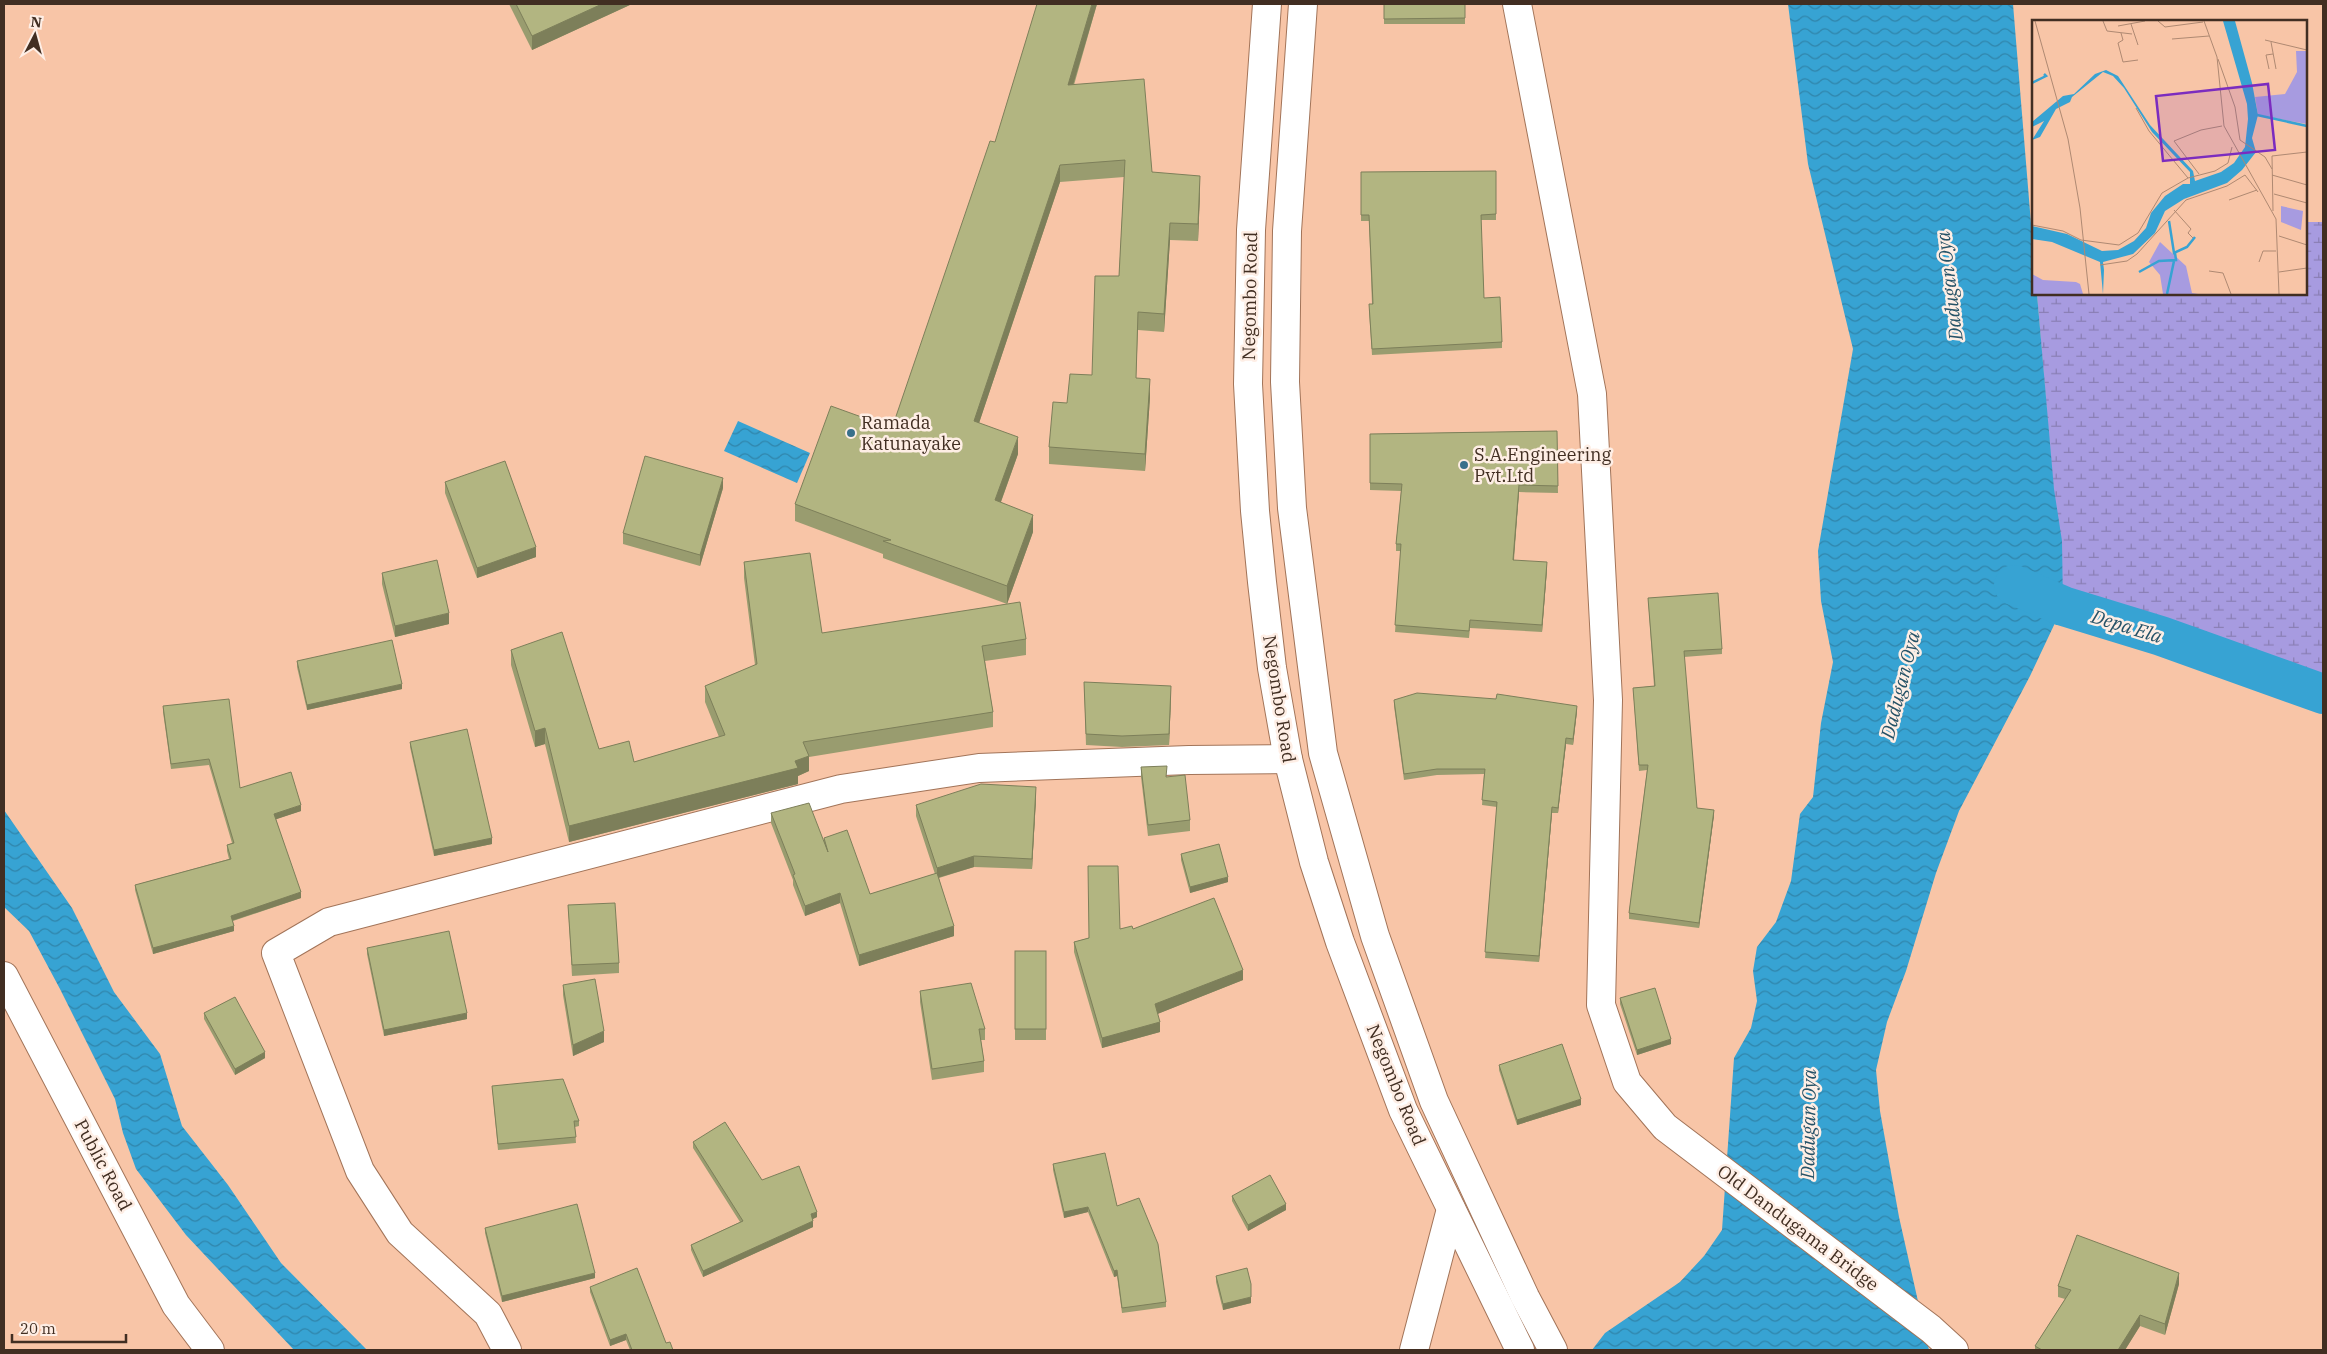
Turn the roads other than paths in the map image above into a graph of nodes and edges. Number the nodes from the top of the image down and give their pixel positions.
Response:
1 (1266, 4) edge
2 (1303, 4) edge
3 (1516, 4) edge
4 (1288, 758) junction
5 (4, 976) edge
6 (1451, 1209) junction
7 (210, 1350) edge
8 (507, 1350) edge
9 (1414, 1350) edge
10 (1520, 1350) edge
11 (1553, 1350) edge
12 (1954, 1350) edge

1 - 4 main road, Negombo Road
2 - 11 main road, Negombo Road
3 - 12 main road, Old Dandugama Bridge
4 - 6 main road, Negombo Road
4 - 8 main road
5 - 7 main road, Public Road
6 - 9 main road
6 - 10 main road, Negombo Road

